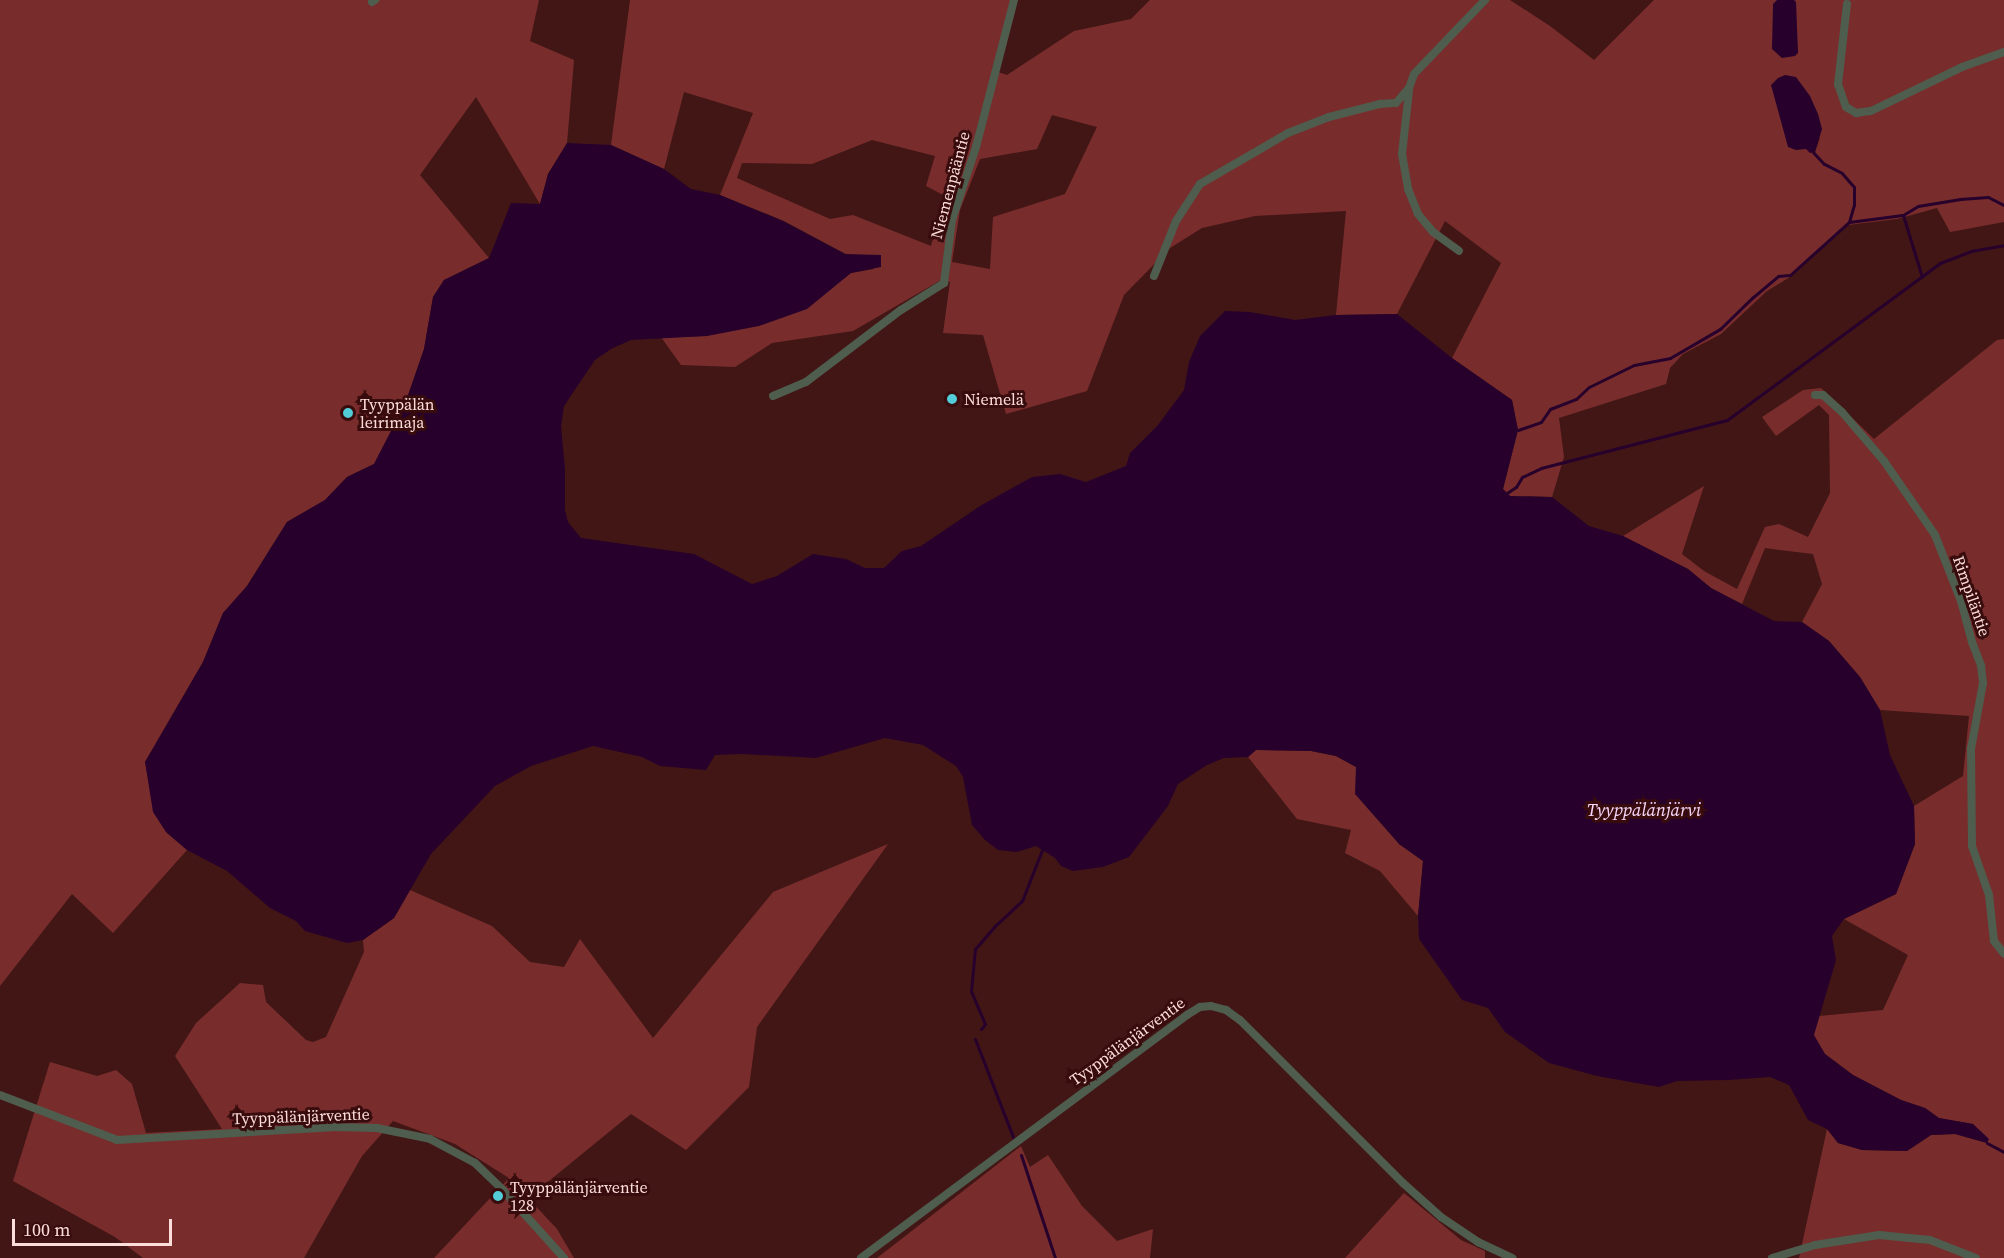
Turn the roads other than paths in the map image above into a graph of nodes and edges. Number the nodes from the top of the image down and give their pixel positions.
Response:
1 (1014, 0) edge
2 (1485, 0) edge
3 (1847, 4) dead end
4 (2004, 52) edge
5 (1409, 88) junction
6 (1459, 251) dead end
7 (1154, 276) dead end
8 (1815, 395) dead end
9 (773, 396) dead end
10 (2004, 954) edge
11 (0, 1095) edge
12 (564, 1258) edge
13 (861, 1258) edge
14 (1513, 1258) edge
15 (1772, 1258) edge
16 (1976, 1258) edge

1 - 9 street, Niemenpääntie
2 - 5 street
3 - 4 street
5 - 6 street
5 - 7 street
8 - 10 street, Rimpiläntie
11 - 12 street, Tyyppälänjärventie
13 - 14 street, Tyyppälänjärventie
15 - 16 street

